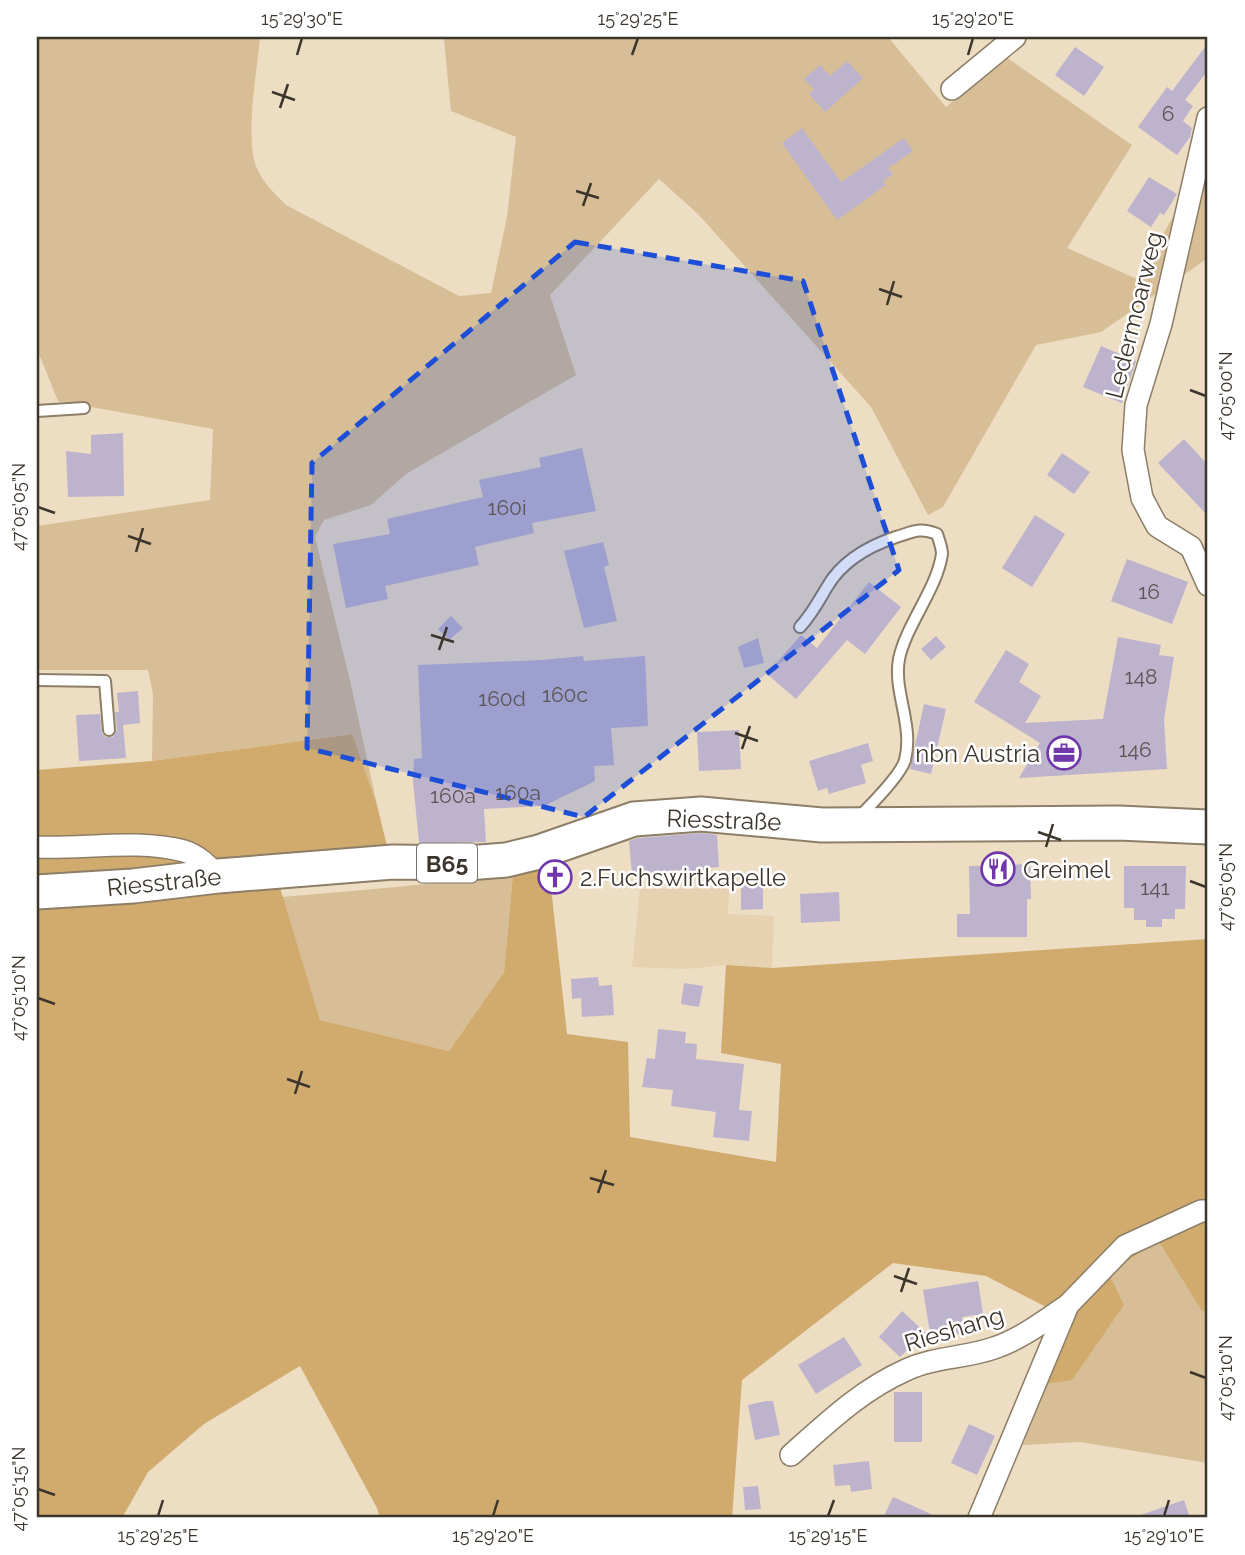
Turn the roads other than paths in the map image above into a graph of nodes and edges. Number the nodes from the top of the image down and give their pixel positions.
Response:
1 (1015, 37) edge
2 (952, 89) dead end
3 (1208, 118) edge
4 (84, 408) dead end
5 (37, 411) edge
6 (1208, 585) edge
7 (800, 627) dead end
8 (37, 680) edge
9 (109, 730) dead end
10 (851, 825) junction
11 (1208, 827) edge
12 (37, 847) edge
13 (218, 876) junction
14 (37, 892) edge
15 (1208, 1211) edge
16 (1068, 1305) junction
17 (791, 1455) dead end
18 (987, 1513) edge

1 - 2 street
3 - 6 street, Ledermoarweg
4 - 5 lane
7 - 10 lane
8 - 9 lane
10 - 11 main road, Riesstraße / B65
10 - 13 main road, Riesstraße / B65
12 - 13 street
13 - 14 main road, Riesstraße / B65
15 - 16 street, Rieshang
16 - 17 street, Rieshang
16 - 18 street, Rieshang

